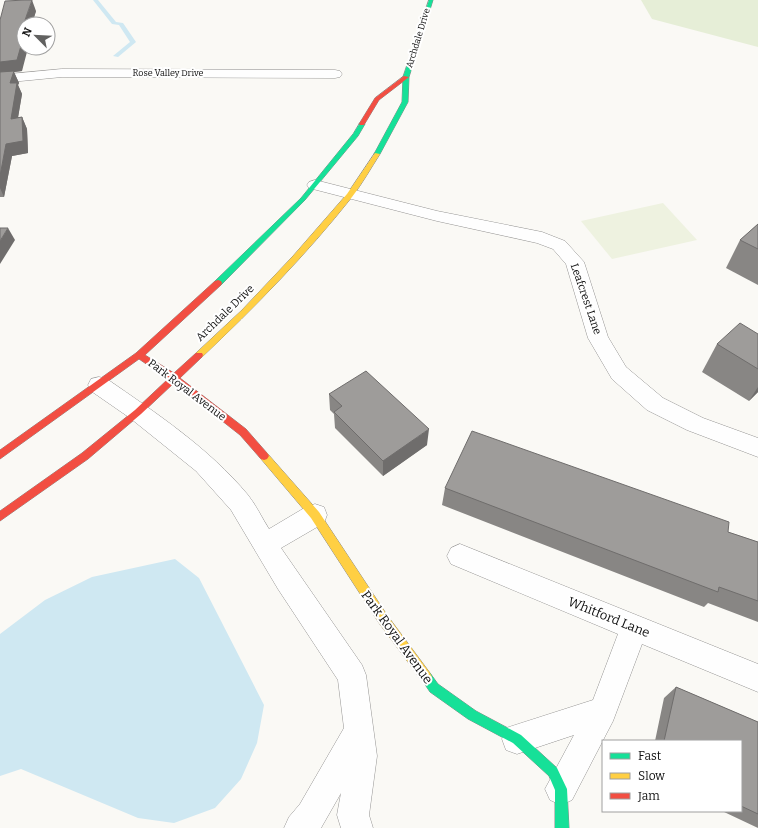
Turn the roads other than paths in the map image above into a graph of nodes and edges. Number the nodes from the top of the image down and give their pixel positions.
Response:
1 (431, 0) edge
2 (336, 74) dead end
3 (406, 77) junction
4 (0, 79) edge
5 (315, 185) junction
6 (350, 195) junction
7 (139, 355) junction
8 (174, 378) junction
9 (99, 385) junction
10 (138, 412) junction
11 (758, 448) edge
12 (0, 455) edge
13 (315, 515) junction
14 (0, 517) edge
15 (265, 544) junction
16 (460, 556) dead end
17 (634, 627) junction
18 (758, 678) edge
19 (603, 711) junction
20 (359, 730) junction
21 (517, 739) junction
22 (561, 789) junction
23 (300, 828) edge
24 (357, 828) edge
25 (562, 828) edge

1 - 3 street, Archdale Drive
2 - 4 street, Rose Valley Drive
3 - 5 street, Archdale Drive
3 - 6 street, Archdale Drive
5 - 6 street, Leafcrest Lane
5 - 7 street, Archdale Drive
6 - 8 street, Archdale Drive
6 - 11 street, Leafcrest Lane
7 - 8 street, Park Royal Avenue
7 - 9 street, Archdale Drive
8 - 10 street, Archdale Drive
8 - 13 street, Park Royal Avenue
9 - 10 street
9 - 12 street, Archdale Drive
10 - 14 street, Archdale Drive
10 - 15 street
13 - 15 street
13 - 21 street, Park Royal Avenue
15 - 20 street
16 - 17 street, Whitford Lane
17 - 18 street, Whitford Lane
17 - 19 street
19 - 21 street
19 - 22 street
20 - 23 street
20 - 24 street
21 - 22 street, Park Royal Avenue
22 - 25 street, Park Royal Avenue

